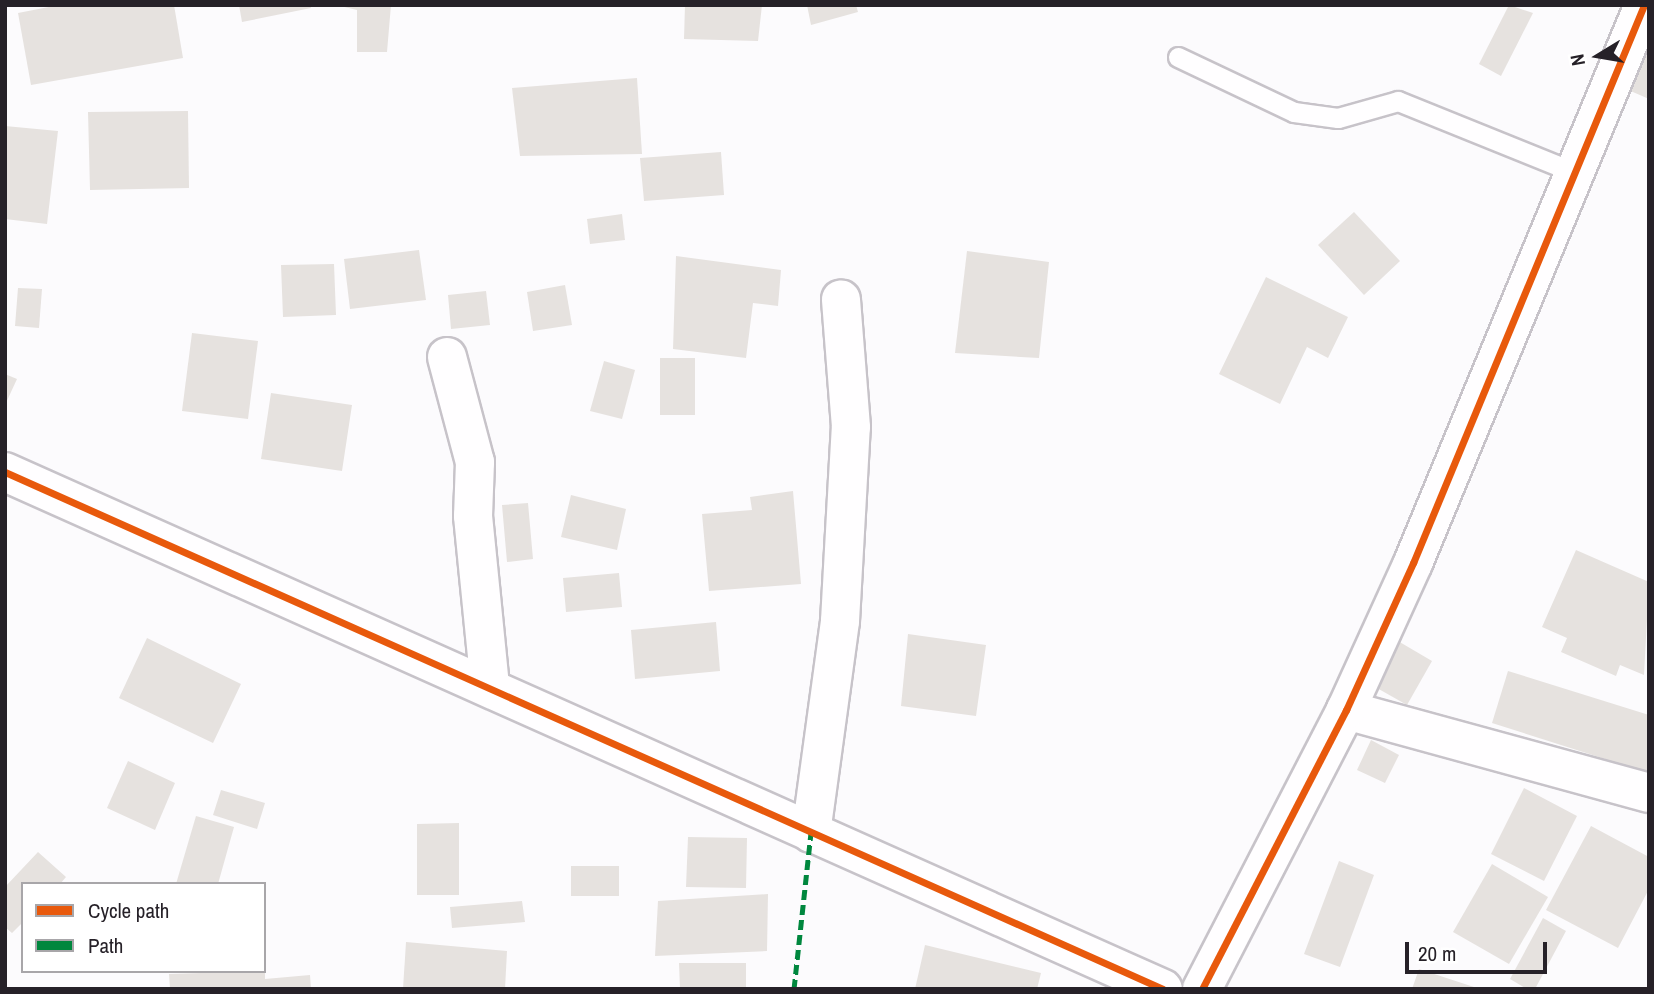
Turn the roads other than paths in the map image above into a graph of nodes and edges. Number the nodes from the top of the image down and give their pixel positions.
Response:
1 (1644, 5) edge
2 (1178, 57) dead end
3 (1576, 173) junction
4 (841, 299) dead end
5 (447, 357) dead end
6 (5, 472) edge
7 (490, 687) junction
8 (1346, 710) junction
9 (1649, 793) edge
10 (811, 833) junction
11 (1163, 989) edge
12 (1202, 989) edge

1 - 3 street
2 - 3 lane
3 - 8 street
4 - 10 street
5 - 7 street
6 - 7 street
7 - 10 street
8 - 9 street
8 - 12 street
10 - 11 street

